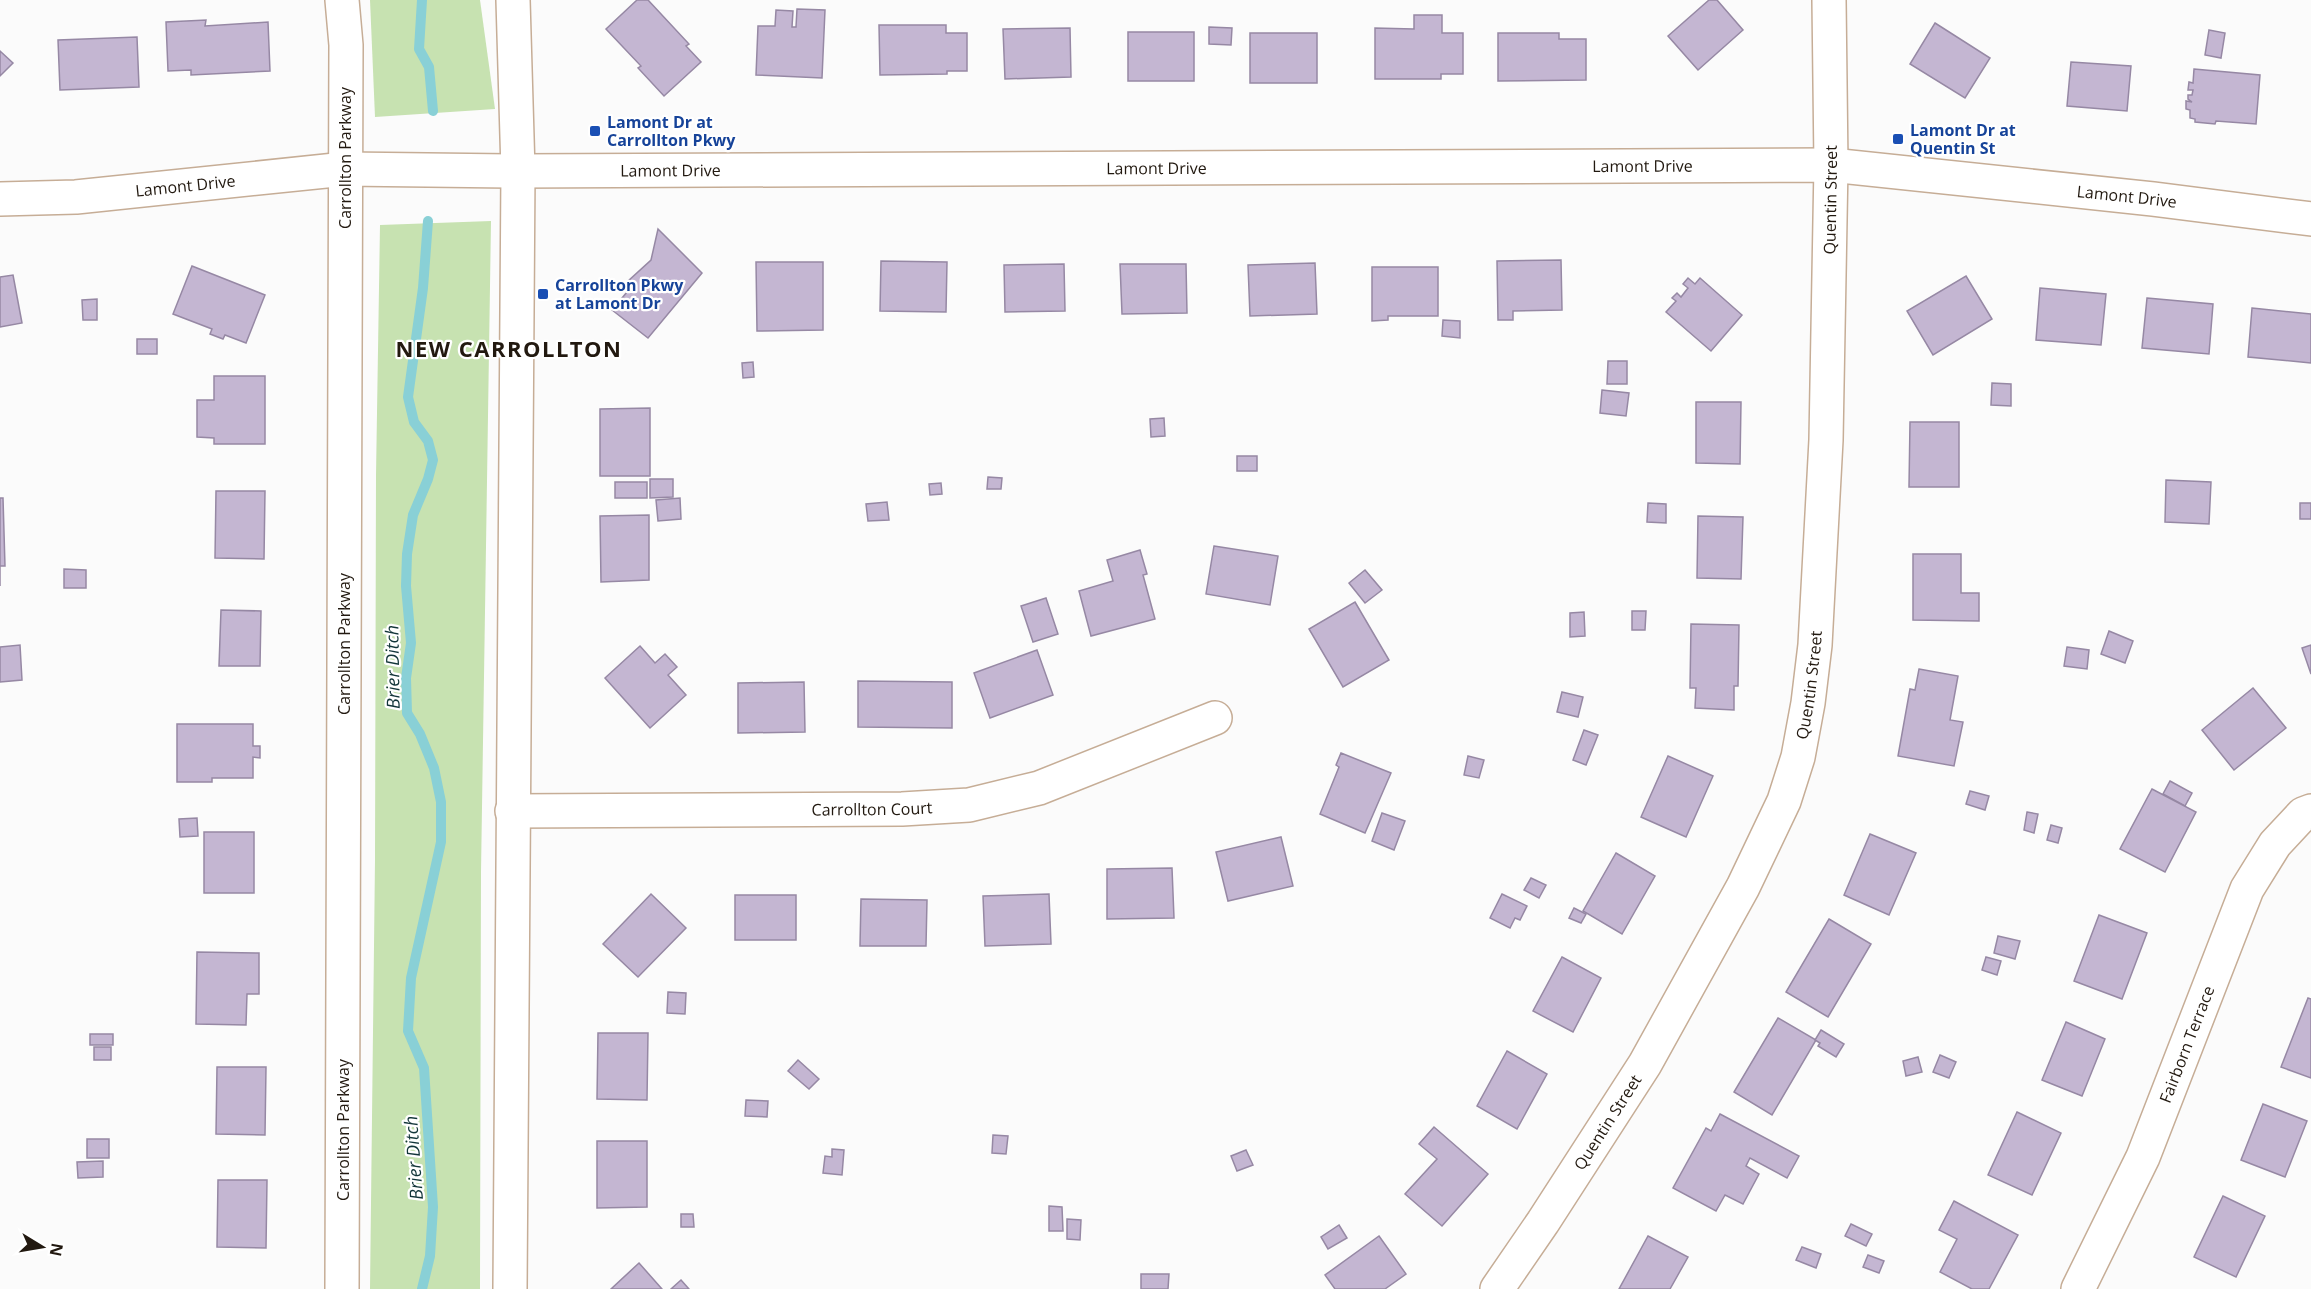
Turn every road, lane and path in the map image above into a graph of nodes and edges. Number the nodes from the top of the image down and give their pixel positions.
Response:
1 (342, 0) edge
2 (513, 0) edge
3 (1829, 0) edge
4 (1831, 165) junction
5 (345, 169) junction
6 (518, 171) junction
7 (0, 199) edge
8 (2311, 219) edge
9 (1215, 718) dead end
10 (2311, 810) edge
11 (512, 811) junction
12 (342, 1289) edge
13 (510, 1289) edge
14 (1497, 1289) edge
15 (2078, 1289) edge

1 - 5 street, Carrollton Parkway
2 - 6 street
3 - 4 street, Quentin Street
4 - 6 street, Lamont Drive
4 - 8 street, Lamont Drive
4 - 14 street, Quentin Street
5 - 6 street, Lamont Drive
5 - 7 street, Lamont Drive
5 - 12 street, Carrollton Parkway
6 - 11 street
9 - 11 street, Carrollton Court
10 - 15 street, Fairborn Terrace
11 - 13 street

